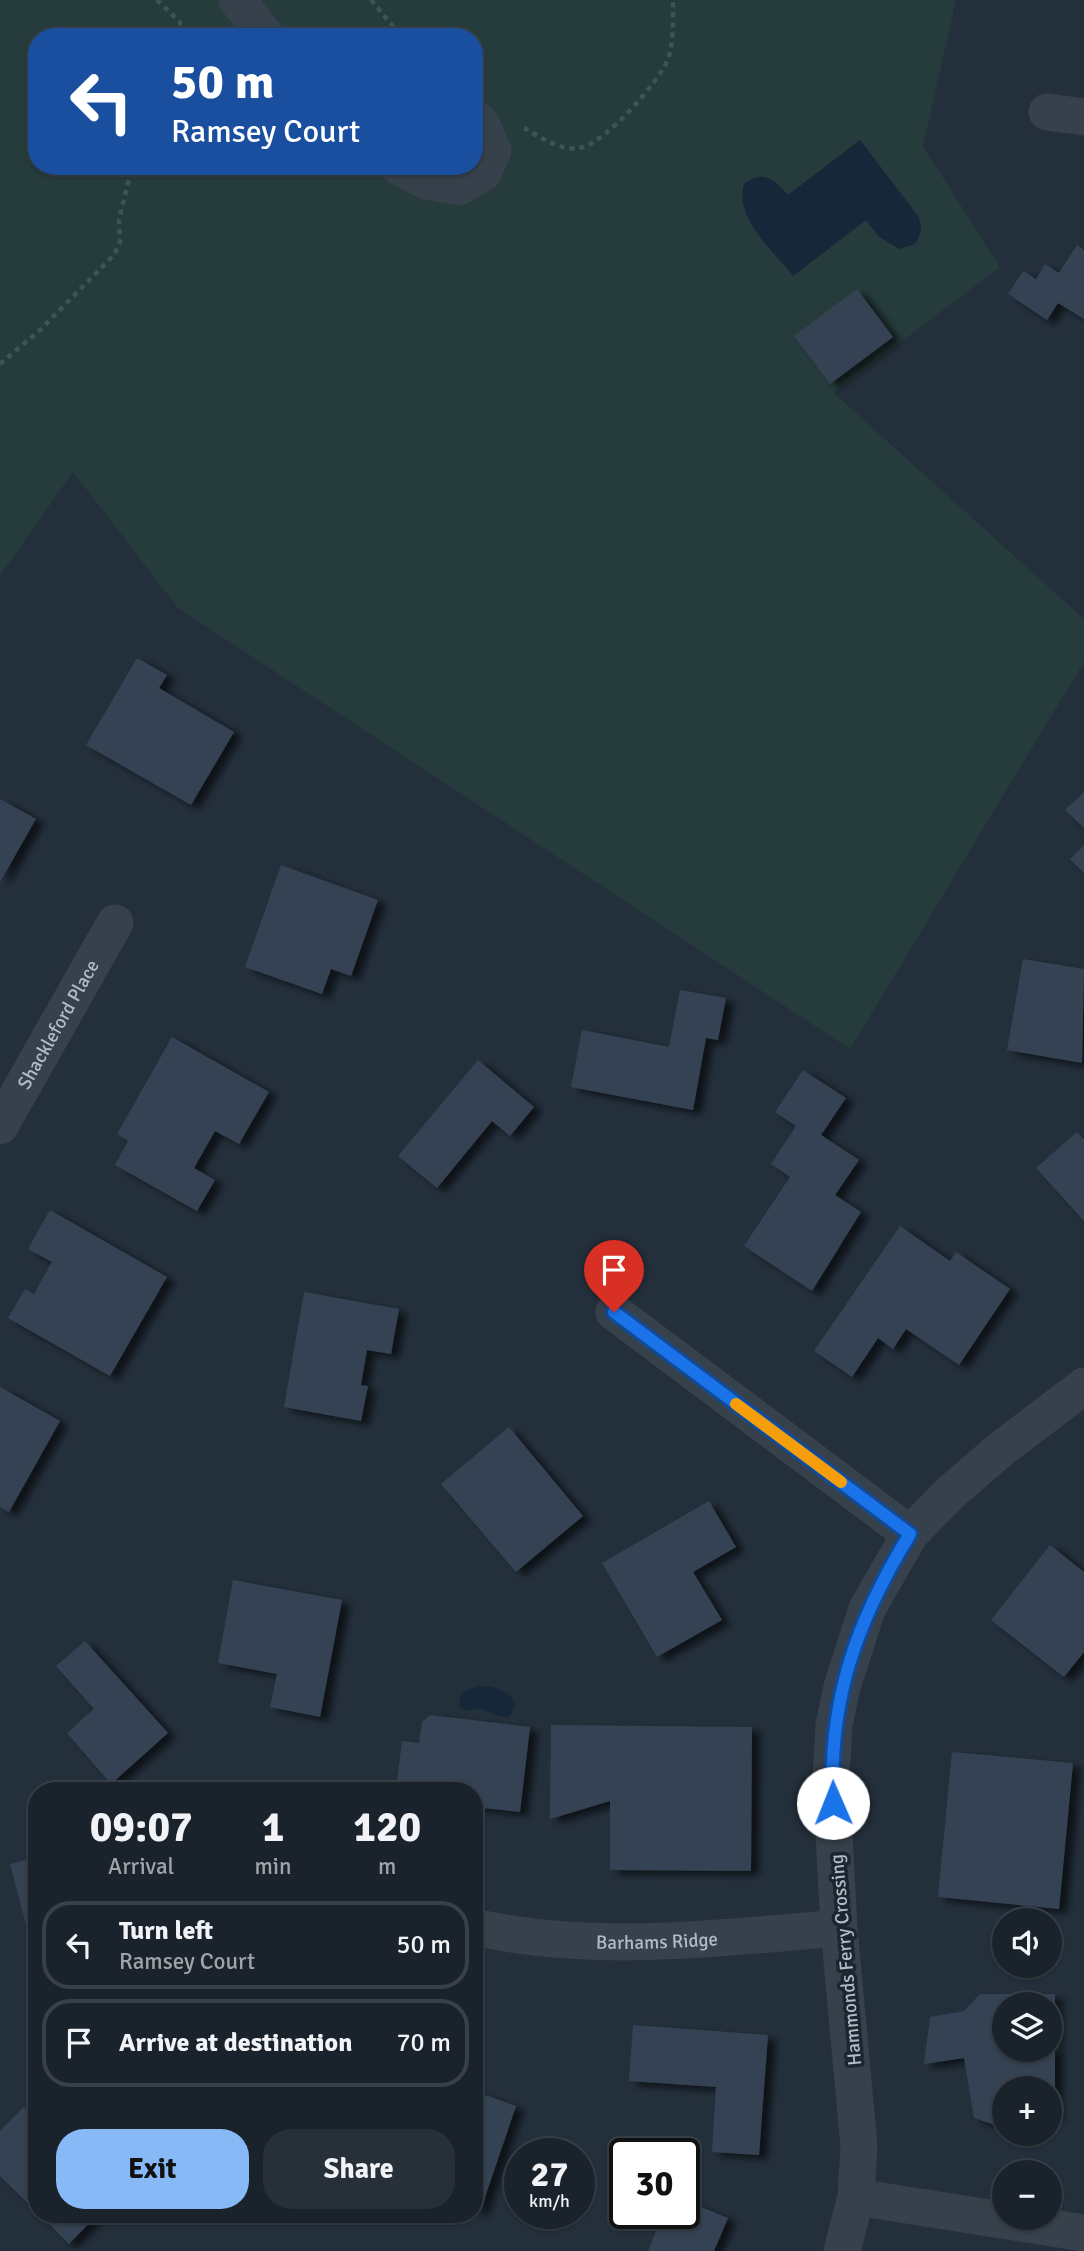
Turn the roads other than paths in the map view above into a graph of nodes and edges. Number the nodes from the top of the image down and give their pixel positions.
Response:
1 (237, 0) edge
2 (260, 28) edge
3 (1046, 112) dead end
4 (1084, 117) edge
5 (483, 128) edge
6 (483, 174) edge
7 (415, 175) edge
8 (480, 175) edge
9 (115, 923) dead end
10 (0, 1126) edge
11 (614, 1312) dead end
12 (1084, 1387) edge
13 (910, 1534) junction
14 (483, 1928) edge
15 (839, 1928) junction
16 (856, 2197) junction
17 (1084, 2233) edge
18 (842, 2251) edge

1 - 2 street
3 - 4 street
5 - 6 street
7 - 8 street
9 - 10 street, Shackleford Place
11 - 13 street
12 - 13 street, Hammonds Ferry Crossing
13 - 15 street, Hammonds Ferry Crossing
14 - 15 street, Barhams Ridge
15 - 16 street, Hammonds Ferry Crossing
16 - 17 street
16 - 18 street, Hammonds Ferry Crossing

